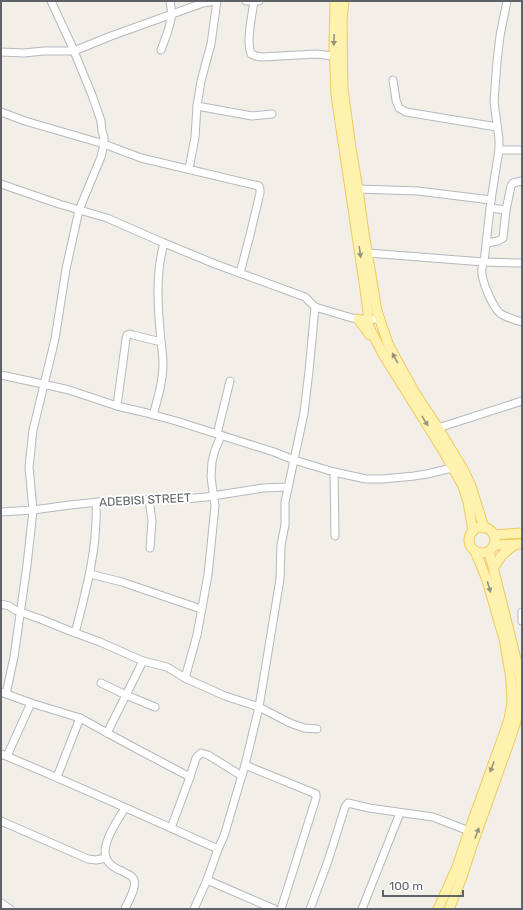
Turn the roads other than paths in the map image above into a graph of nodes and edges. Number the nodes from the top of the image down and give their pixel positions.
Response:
1 (51, 1) edge
2 (170, 1) edge
3 (216, 1) edge
4 (246, 1) edge
5 (254, 1) edge
6 (259, 1) edge
7 (335, 1) edge
8 (344, 1) edge
9 (507, 1) edge
10 (172, 14) junction
11 (161, 50) dead end
12 (74, 51) junction
13 (1, 52) edge
14 (334, 56) junction
15 (393, 80) dead end
16 (197, 106) junction
17 (1, 112) edge
18 (272, 114) dead end
19 (497, 127) junction
20 (104, 144) junction
21 (499, 150) junction
22 (522, 150) edge
23 (189, 169) junction
24 (522, 181) edge
25 (1, 185) edge
26 (358, 189) junction
27 (491, 200) junction
28 (490, 208) junction
29 (79, 210) junction
30 (506, 210) junction
31 (164, 243) junction
32 (487, 243) junction
33 (368, 253) junction
34 (484, 262) junction
35 (522, 263) edge
36 (240, 273) junction
37 (315, 307) junction
38 (368, 316) junction
39 (355, 318) junction
40 (380, 318) junction
41 (522, 322) edge
42 (161, 342) junction
43 (381, 351) junction
44 (1, 376) edge
45 (230, 381) dead end
46 (43, 384) junction
47 (522, 401) edge
48 (117, 406) junction
49 (153, 415) junction
50 (438, 428) junction
51 (219, 435) junction
52 (450, 456) junction
53 (294, 460) junction
54 (452, 468) junction
55 (334, 472) junction
56 (288, 487) junction
57 (214, 496) junction
58 (149, 499) junction
59 (96, 503) junction
60 (33, 510) junction
61 (1, 512) edge
62 (484, 528) junction
63 (473, 531) junction
64 (522, 533) edge
65 (494, 535) junction
66 (335, 536) dead end
67 (518, 544) edge
68 (150, 548) dead end
69 (491, 548) junction
70 (475, 551) junction
71 (494, 567) junction
72 (90, 574) junction
73 (1, 604) edge
74 (201, 609) junction
75 (20, 611) junction
76 (522, 612) edge
77 (522, 621) edge
78 (75, 633) junction
79 (143, 661) junction
80 (185, 678) junction
81 (101, 683) dead end
82 (3, 693) edge
83 (126, 695) junction
84 (31, 703) junction
85 (155, 707) dead end
86 (259, 707) junction
87 (80, 718) junction
88 (316, 729) dead end
89 (107, 733) junction
90 (4, 755) edge
91 (245, 765) junction
92 (242, 776) junction
93 (57, 777) junction
94 (190, 777) junction
95 (125, 808) junction
96 (400, 813) junction
97 (1, 821) edge
98 (171, 828) junction
99 (469, 831) junction
100 (218, 849) junction
101 (106, 858) junction
102 (207, 880) junction
103 (1, 903) edge
104 (10, 909) edge
105 (125, 909) edge
106 (194, 909) edge
107 (274, 909) edge
108 (281, 909) edge
109 (310, 909) edge
110 (362, 909) edge
111 (438, 909) edge
112 (449, 909) edge

1 - 12 street
2 - 10 street
3 - 10 street
3 - 16 street
4 - 5 street
5 - 6 street
5 - 14 street
7 -> 14 main road
8 - 26 main road
9 - 19 street
10 - 11 street
10 - 12 street
12 - 13 street
12 - 20 street
14 -> 38 main road
15 - 19 street
16 - 18 street
16 - 23 street
17 - 20 street
19 - 21 street
20 - 23 street
20 - 29 street
21 - 22 street
21 - 27 street
23 - 36 street
24 - 30 street
25 - 29 street
26 - 27 street
26 - 33 main road
27 - 28 street
28 - 30 street
28 - 32 street
29 - 31 street
29 - 46 street
30 - 32 street
31 - 36 street
31 - 42 street
32 - 34 street
33 - 34 street
33 - 40 main road
34 - 35 street
34 - 41 street
36 - 37 street
37 - 39 street
37 - 53 street
38 - 39 main road
38 - 40 street
38 - 43 main road
39 - 43 main road
50 -> 40 main road
42 - 48 street
42 - 49 street
43 -> 52 main road
44 - 46 street
45 - 51 street
46 - 48 street
46 - 60 street
47 - 50 street
48 - 49 street
49 - 51 street
50 - 52 main road
51 - 53 street
51 - 57 street
52 - 54 main road
52 - 62 main road
53 - 55 street
53 - 56 street
54 - 55 street
54 - 63 main road
55 - 66 street
56 - 57 street, ADEBISI STREET
56 - 86 street
57 - 58 street, ADEBISI STREET
57 - 74 street
58 - 59 street, ADEBISI STREET
58 - 68 street
59 - 60 street, ADEBISI STREET
59 - 72 street
60 - 61 street, ADEBISI STREET
60 - 75 street
62 - 63 main road
62 - 65 main road
63 - 70 main road
64 - 65 main road
65 - 69 main road
67 - 69 main road
67 - 71 main road
69 - 70 main road
69 - 71 main road
70 -> 99 main road
112 -> 71 main road
72 - 74 street
72 - 78 street
73 - 75 street
74 - 80 street
75 - 78 street
75 - 82 street
76 - 77 street
78 - 79 street
79 - 80 street
79 - 83 street
80 - 86 street
81 - 83 street
82 - 84 street
83 - 85 street
83 - 89 street
84 - 87 street
84 - 90 street
86 - 88 street
86 - 91 street
87 - 89 street
87 - 93 street
89 - 94 street
90 - 93 street
91 - 92 street
91 - 108 street
92 - 94 street
92 - 100 street
93 - 95 street
94 - 98 street
95 - 98 street
95 - 101 street
96 - 99 street
96 - 109 street
96 - 110 street
97 - 101 street
98 - 100 street
99 - 111 main road
100 - 102 street
101 - 105 street
102 - 106 street
102 - 107 street
103 - 104 street

